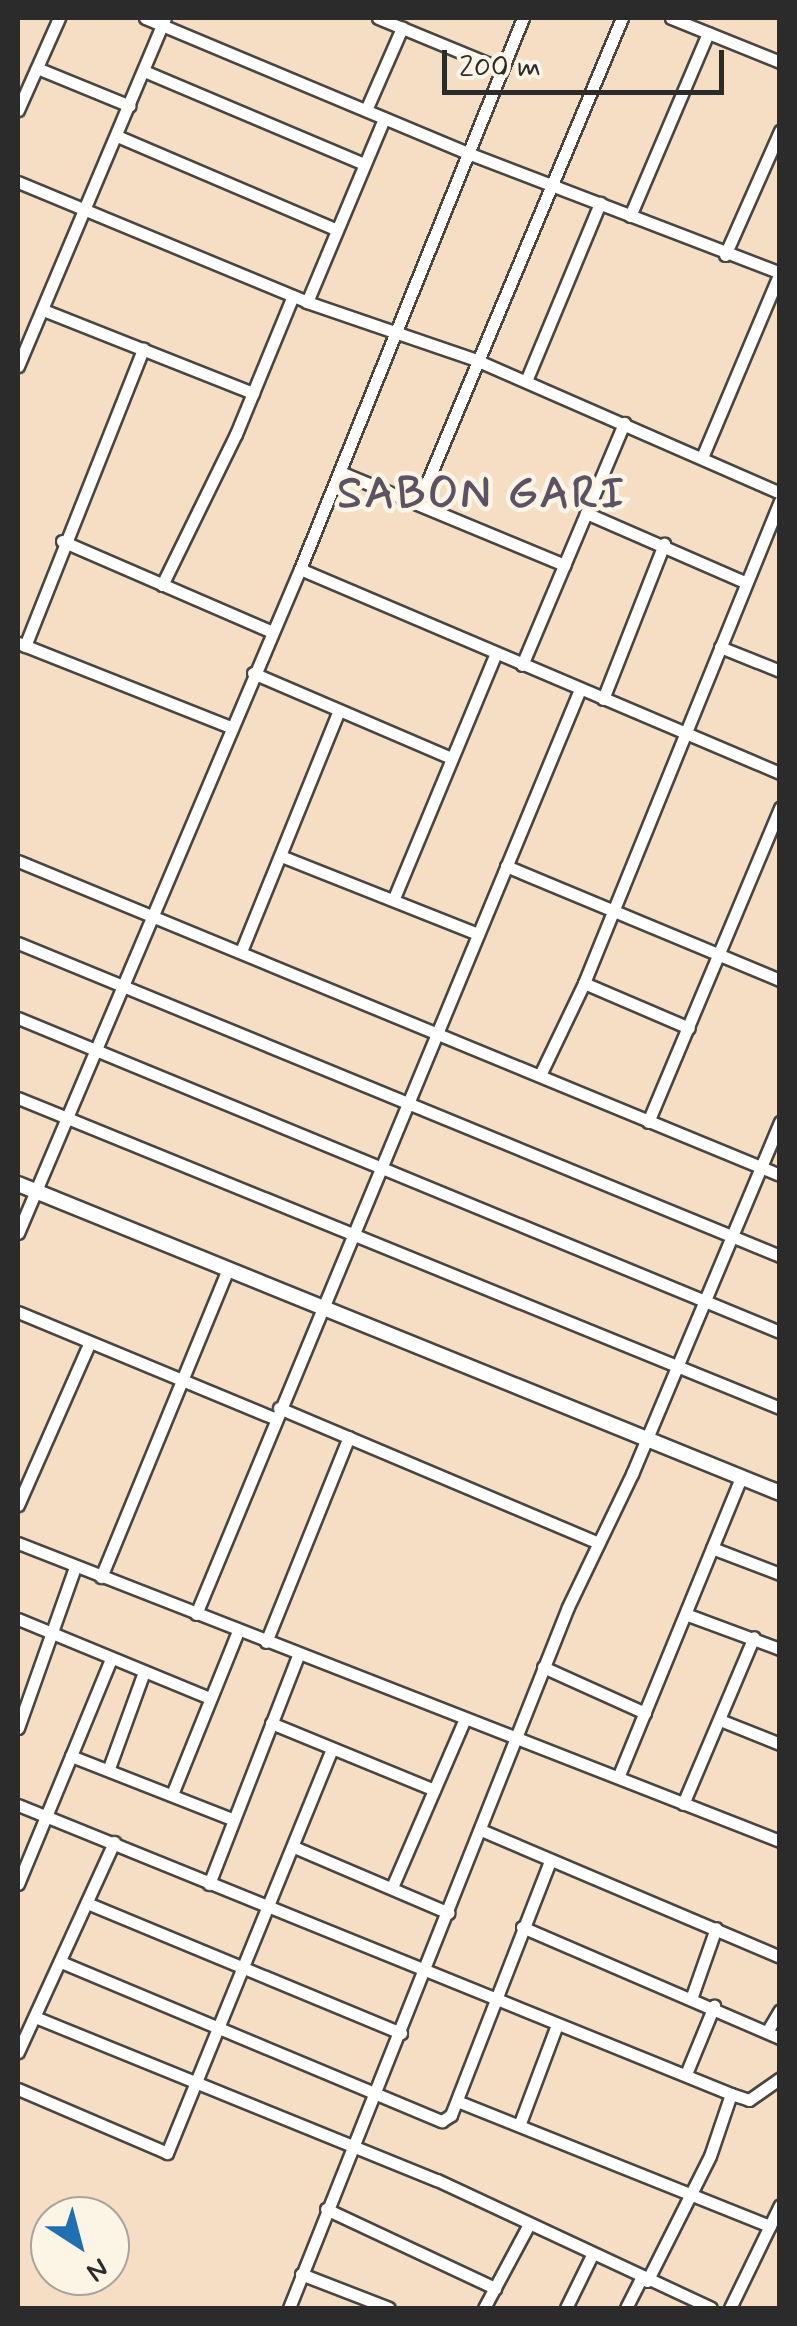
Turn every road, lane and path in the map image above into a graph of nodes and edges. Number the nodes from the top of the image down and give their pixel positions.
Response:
1 (59, 18) edge
2 (145, 18) edge
3 (378, 18) edge
4 (523, 18) edge
5 (622, 18) edge
6 (671, 18) edge
7 (164, 21) edge
8 (402, 28) junction
9 (708, 32) junction
10 (780, 62) edge
11 (37, 68) junction
12 (502, 68) junction
13 (144, 71) junction
14 (130, 106) junction
15 (18, 110) edge
16 (366, 110) junction
17 (384, 118) junction
18 (780, 132) edge
19 (117, 136) junction
20 (468, 153) junction
21 (364, 164) junction
22 (18, 182) edge
23 (551, 184) junction
24 (600, 203) junction
25 (85, 210) junction
26 (630, 216) junction
27 (337, 230) junction
28 (725, 255) junction
29 (780, 273) edge
30 (293, 296) junction
31 (307, 302) junction
32 (43, 310) junction
33 (395, 334) junction
34 (143, 349) junction
35 (476, 360) junction
36 (18, 366) edge
37 (526, 381) junction
38 (253, 393) junction
39 (624, 423) junction
40 (702, 456) junction
41 (340, 472) junction
42 (780, 493) edge
43 (780, 500) edge
44 (418, 504) junction
45 (586, 513) junction
46 (62, 541) junction
47 (664, 544) junction
48 (565, 565) junction
49 (300, 569) junction
50 (745, 582) junction
51 (162, 586) junction
52 (270, 631) junction
53 (21, 644) edge
54 (720, 648) junction
55 (495, 655) junction
56 (522, 665) junction
57 (780, 670) edge
58 (254, 673) junction
59 (580, 689) junction
60 (603, 699) junction
61 (338, 712) junction
62 (230, 727) junction
63 (685, 734) junction
64 (451, 758) junction
65 (780, 773) edge
66 (780, 808) edge
67 (280, 856) junction
68 (18, 861) edge
69 (506, 866) junction
70 (394, 898) junction
71 (614, 908) junction
72 (151, 916) junction
73 (478, 934) junction
74 (18, 943) edge
75 (242, 948) junction
76 (720, 956) junction
77 (780, 980) edge
78 (584, 983) junction
79 (121, 986) junction
80 (18, 1018) edge
81 (689, 1028) junction
82 (439, 1032) junction
83 (94, 1050) junction
84 (540, 1075) junction
85 (18, 1098) edge
86 (408, 1102) junction
87 (68, 1120) junction
88 (648, 1122) junction
89 (780, 1122) edge
90 (759, 1166) junction
91 (381, 1168) junction
92 (780, 1175) edge
93 (18, 1184) edge
94 (36, 1191) junction
95 (354, 1233) junction
96 (18, 1234) edge
97 (732, 1236) junction
98 (780, 1256) edge
99 (227, 1271) junction
100 (704, 1300) junction
101 (322, 1308) junction
102 (18, 1312) edge
103 (780, 1332) edge
104 (89, 1344) junction
105 (677, 1366) junction
106 (180, 1381) junction
107 (780, 1408) edge
108 (276, 1413) junction
109 (349, 1437) junction
110 (644, 1442) junction
111 (741, 1477) junction
112 (780, 1493) edge
113 (18, 1505) edge
114 (596, 1542) junction
115 (18, 1543) edge
116 (712, 1548) junction
117 (75, 1567) junction
118 (780, 1574) edge
119 (101, 1577) junction
120 (196, 1614) junction
121 (688, 1615) junction
122 (18, 1618) edge
123 (238, 1631) junction
124 (50, 1633) junction
125 (754, 1638) junction
126 (266, 1642) junction
127 (780, 1649) edge
128 (298, 1656) junction
129 (110, 1659) junction
130 (543, 1667) junction
131 (144, 1672) junction
132 (210, 1698) junction
133 (645, 1713) junction
134 (720, 1720) junction
135 (464, 1721) junction
136 (271, 1723) junction
137 (18, 1726) edge
138 (515, 1740) junction
139 (780, 1744) edge
140 (332, 1750) junction
141 (71, 1756) junction
142 (109, 1768) junction
143 (618, 1775) junction
144 (434, 1790) junction
145 (173, 1792) junction
146 (684, 1804) junction
147 (18, 1805) edge
148 (45, 1816) junction
149 (232, 1819) junction
150 (481, 1830) junction
151 (780, 1841) edge
152 (114, 1842) junction
153 (294, 1847) junction
154 (548, 1864) junction
155 (18, 1884) edge
156 (209, 1884) junction
157 (393, 1885) junction
158 (87, 1903) junction
159 (269, 1910) junction
160 (450, 1914) junction
161 (522, 1928) junction
162 (716, 1928) junction
163 (780, 1957) edge
164 (61, 1962) junction
165 (246, 1970) junction
166 (424, 1973) junction
167 (495, 1998) junction
168 (691, 1999) junction
169 (714, 2006) junction
170 (780, 2010) edge
171 (35, 2017) junction
172 (556, 2027) junction
173 (221, 2028) junction
174 (768, 2030) junction
175 (401, 2033) junction
176 (780, 2038) edge
177 (18, 2052) edge
178 (686, 2074) junction
179 (780, 2078) edge
180 (198, 2081) junction
181 (18, 2088) edge
182 (378, 2092) junction
183 (731, 2094) junction
184 (456, 2101) junction
185 (520, 2123) junction
186 (353, 2146) junction
187 (690, 2191) junction
188 (780, 2205) edge
189 (326, 2209) junction
190 (529, 2224) junction
191 (770, 2226) junction
192 (591, 2257) junction
193 (301, 2274) junction
194 (644, 2280) junction
195 (495, 2288) junction
196 (289, 2308) edge
197 (389, 2308) edge
198 (484, 2308) edge
199 (566, 2308) edge
200 (626, 2308) edge
201 (711, 2308) edge
202 (730, 2308) edge

1 - 11 street
2 - 7 street
3 - 8 street
4 - 12 street
5 - 23 street
6 - 9 street
7 - 13 street
7 - 16 street
8 - 12 street
8 - 16 street
9 - 10 street
9 - 26 street
11 - 14 street
11 - 15 street
12 - 20 street
13 - 14 street
13 - 21 street
14 - 19 street
16 - 17 street
17 - 20 street
17 - 21 street
18 - 28 street
19 - 25 street
19 - 27 street
20 - 23 street
20 - 33 street
21 - 27 street
22 - 25 street
23 - 24 street
23 - 35 street
24 - 26 street
24 - 37 street
25 - 30 street
25 - 32 street
26 - 28 street
27 - 31 street
28 - 29 street
29 - 40 street
30 - 31 street
30 - 38 street
31 - 33 street
32 - 34 street
32 - 36 street
33 - 35 street
33 - 41 street
34 - 38 street
34 - 46 street
35 - 37 street
35 - 44 street
37 - 39 street
38 - 51 street
39 - 40 street
39 - 45 street
40 - 42 street
41 - 44 street
41 - 49 street
43 - 50 street
44 - 48 street
45 - 47 street
45 - 48 street
46 - 51 street
46 - 53 street
47 - 50 street
47 - 60 street
48 - 56 street
49 - 52 street
49 - 55 street
50 - 54 street
51 - 52 street
52 - 58 street
53 - 62 street
54 - 57 street
54 - 63 street
55 - 56 street
55 - 64 street
56 - 59 street
58 - 61 street
58 - 62 street
59 - 60 street
59 - 69 street
60 - 63 street
61 - 64 street
61 - 67 street
62 - 72 street
63 - 65 street
63 - 71 street
64 - 70 street
66 - 76 street
67 - 70 street
67 - 75 street
68 - 72 street
69 - 71 street
69 - 73 street
70 - 73 street
71 - 76 street
71 - 78 street
72 - 75 street
72 - 79 street
73 - 82 street
74 - 79 street
75 - 82 street
76 - 77 street
76 - 81 street
78 - 81 street
78 - 84 street
79 - 83 street
79 - 86 street
80 - 83 street
81 - 88 street
82 - 84 street
82 - 86 street
83 - 87 street
83 - 91 street
84 - 88 street
85 - 87 street
86 - 91 street
86 - 97 street
87 - 94 street
87 - 95 street
88 - 90 street
89 - 90 street
90 - 92 street
90 - 97 street
91 - 95 street
91 - 100 street
93 - 94 street
94 - 96 street
94 - 99 street
95 - 101 street
95 - 105 street
97 - 98 street
97 - 100 street
99 - 101 street
99 - 106 street
100 - 103 street
100 - 105 street
101 - 108 street
101 - 110 street
102 - 104 street
104 - 106 street
104 - 113 street
105 - 107 street
105 - 110 street
106 - 108 street
106 - 119 street
108 - 109 street
108 - 120 street
109 - 114 street
109 - 126 street
110 - 111 street
110 - 114 street
111 - 112 street
111 - 116 street
114 - 130 street
115 - 117 street
116 - 118 street
116 - 121 street
117 - 119 street
117 - 124 street
119 - 120 street
120 - 123 street
121 - 125 street
121 - 133 street
122 - 124 street
123 - 126 street
123 - 132 street
124 - 129 street
124 - 137 street
125 - 127 street
125 - 134 street
126 - 128 street
128 - 135 street
128 - 136 street
129 - 131 street
129 - 141 street
130 - 133 street
130 - 138 street
131 - 132 street
131 - 142 street
132 - 145 street
133 - 143 street
134 - 139 street
134 - 146 street
135 - 138 street
135 - 144 street
136 - 140 street
136 - 149 street
138 - 143 street
138 - 150 street
140 - 144 street
140 - 153 street
141 - 142 street
141 - 148 street
142 - 145 street
143 - 146 street
144 - 157 street
145 - 149 street
146 - 151 street
147 - 148 street
148 - 152 street
148 - 155 street
149 - 156 street
150 - 154 street
150 - 160 street
152 - 156 street
152 - 158 street
153 - 157 street
153 - 159 street
154 - 161 street
154 - 162 street
156 - 159 street
157 - 160 street
158 - 164 street
158 - 165 street
159 - 165 street
159 - 166 street
160 - 166 street
161 - 167 street
161 - 168 street
162 - 163 street
162 - 168 street
164 - 171 street
164 - 173 street
165 - 173 street
165 - 175 street
166 - 167 street
166 - 175 street
167 - 172 street
167 - 184 street
168 - 169 street
169 - 174 street
169 - 178 street
170 - 174 street
171 - 177 street
171 - 180 street
172 - 178 street
172 - 185 street
173 - 180 street
173 - 182 street
174 - 176 street
175 - 182 street
178 - 183 street
179 - 183 street
180 - 181 street
180 - 186 street
182 - 184 street
182 - 186 street
183 - 187 street
184 - 185 street
185 - 187 street
186 - 189 street
186 - 190 street
187 - 191 street
187 - 194 street
188 - 191 street
189 - 193 street
189 - 195 street
190 - 192 street
190 - 195 street
191 - 202 street
192 - 194 street
192 - 199 street
193 - 196 street
193 - 197 street
194 - 200 street
194 - 201 street
195 - 198 street

